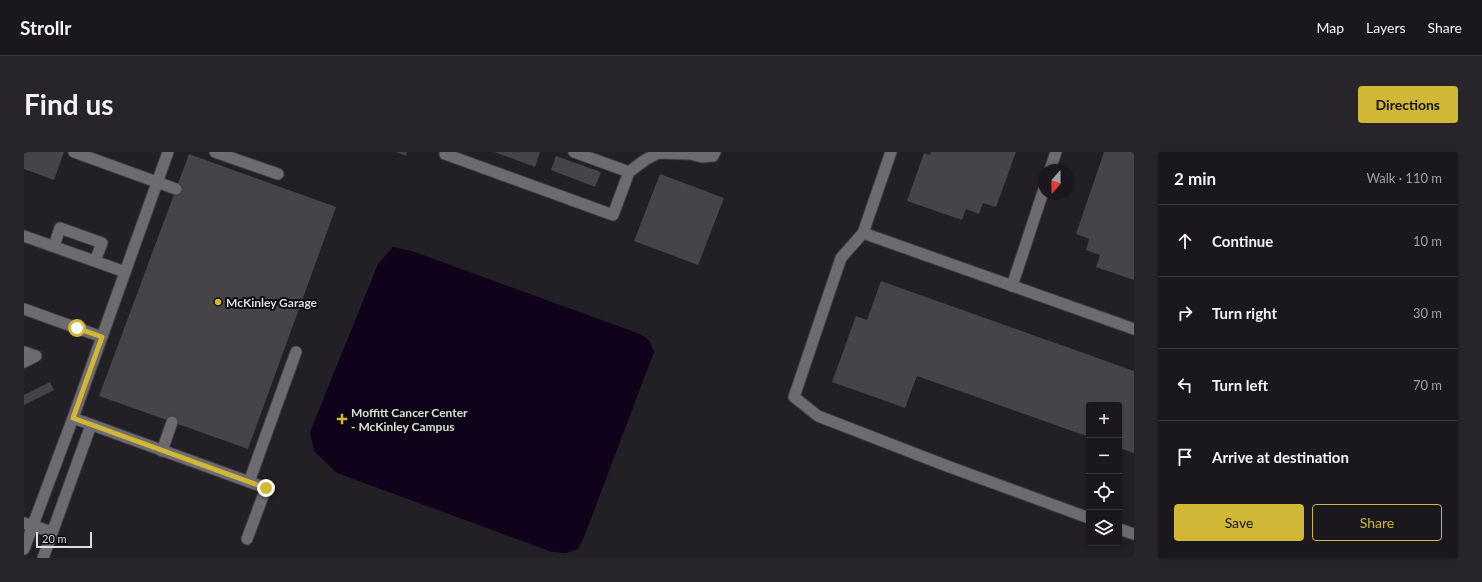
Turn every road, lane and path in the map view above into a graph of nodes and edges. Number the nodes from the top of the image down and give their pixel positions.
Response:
1 (74, 152) edge
2 (168, 152) edge
3 (215, 152) edge
4 (445, 152) edge
5 (574, 152) edge
6 (714, 152) edge
7 (891, 152) edge
8 (1056, 152) edge
9 (1052, 164) edge
10 (629, 172) junction
11 (278, 174) dead end
12 (158, 182) junction
13 (176, 189) dead end
14 (1040, 200) edge
15 (864, 233) junction
16 (24, 236) edge
17 (54, 246) junction
18 (95, 262) junction
19 (125, 272) junction
20 (1012, 286) junction
21 (24, 309) edge
22 (1134, 329) edge
23 (102, 337) junction
24 (24, 352) edge
25 (296, 352) dead end
26 (24, 362) edge
27 (73, 418) junction
28 (172, 422) dead end
29 (91, 425) junction
30 (162, 451) junction
31 (249, 482) junction
32 (1086, 517) edge
33 (28, 524) edge
34 (1122, 530) edge
35 (52, 532) junction
36 (1134, 534) edge
37 (248, 539) dead end
38 (24, 549) edge
39 (42, 558) edge

1 - 12 lane
2 - 12 lane
3 - 11 lane
4 - 10 lane
5 - 10 lane
6 - 10 lane
7 - 15 lane
8 - 9 lane
12 - 13 lane
12 - 19 lane
14 - 20 lane
15 - 20 lane
15 - 32 lane
16 - 17 lane
17 - 18 lane
17 - 18 lane
18 - 19 lane
19 - 23 lane
20 - 22 lane
21 - 23 lane
23 - 27 lane
24 - 26 lane
25 - 31 lane
27 - 29 lane
27 - 33 lane
28 - 30 lane
29 - 30 lane
29 - 35 lane
30 - 31 lane
31 - 37 lane
33 - 35 lane
33 - 38 lane
34 - 36 lane
35 - 39 lane

